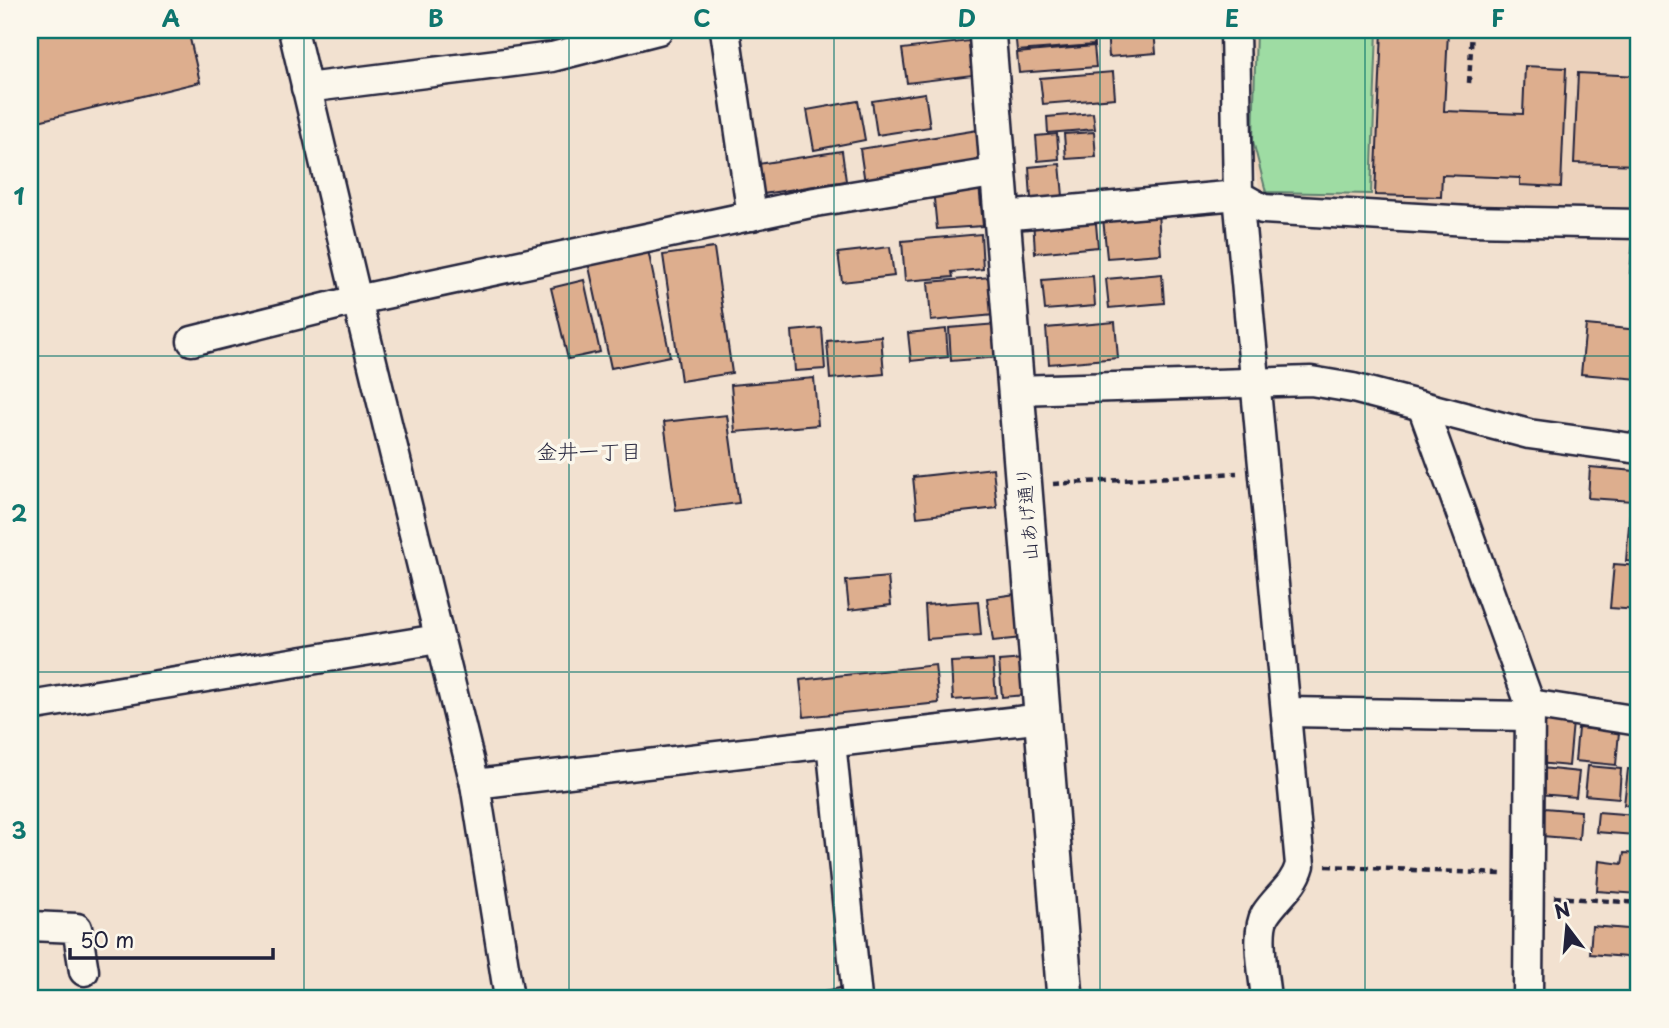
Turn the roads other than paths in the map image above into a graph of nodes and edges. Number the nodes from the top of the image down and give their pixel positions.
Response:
1 (293, 30) edge
2 (659, 30) edge
3 (725, 30) edge
4 (987, 30) edge
5 (1235, 30) edge
6 (306, 88) junction
7 (999, 172) junction
8 (1238, 195) junction
9 (752, 216) junction
10 (1002, 216) junction
11 (1639, 224) edge
12 (357, 300) junction
13 (192, 341) dead end
14 (1257, 383) junction
15 (1016, 390) junction
16 (1422, 406) junction
17 (1639, 449) edge
18 (438, 639) junction
19 (30, 706) edge
20 (1530, 710) junction
21 (1288, 712) junction
22 (1043, 718) junction
23 (1639, 721) edge
24 (831, 742) junction
25 (475, 784) junction
26 (30, 926) edge
27 (84, 971) dead end
28 (509, 998) edge
29 (857, 998) edge
30 (1065, 998) edge
31 (1266, 998) edge
32 (1528, 998) edge

1 - 6 street
2 - 6 street
3 - 9 street
4 - 7 main road, 山あげ通り
5 - 8 street
6 - 12 street
7 - 9 street
7 - 10 main road, 山あげ通り
8 - 10 street
8 - 11 street
8 - 14 street
9 - 12 street
10 - 15 main road, 山あげ通り
12 - 13 street
12 - 18 street
14 - 15 street
14 - 16 street
14 - 21 street
15 - 22 main road, 山あげ通り
16 - 17 street
16 - 20 street
18 - 19 street
18 - 25 street
20 - 21 street
20 - 23 street
20 - 32 street
21 - 31 street
22 - 24 street
22 - 30 main road, 山あげ通り
24 - 25 street
24 - 29 street
25 - 28 street
26 - 27 street

